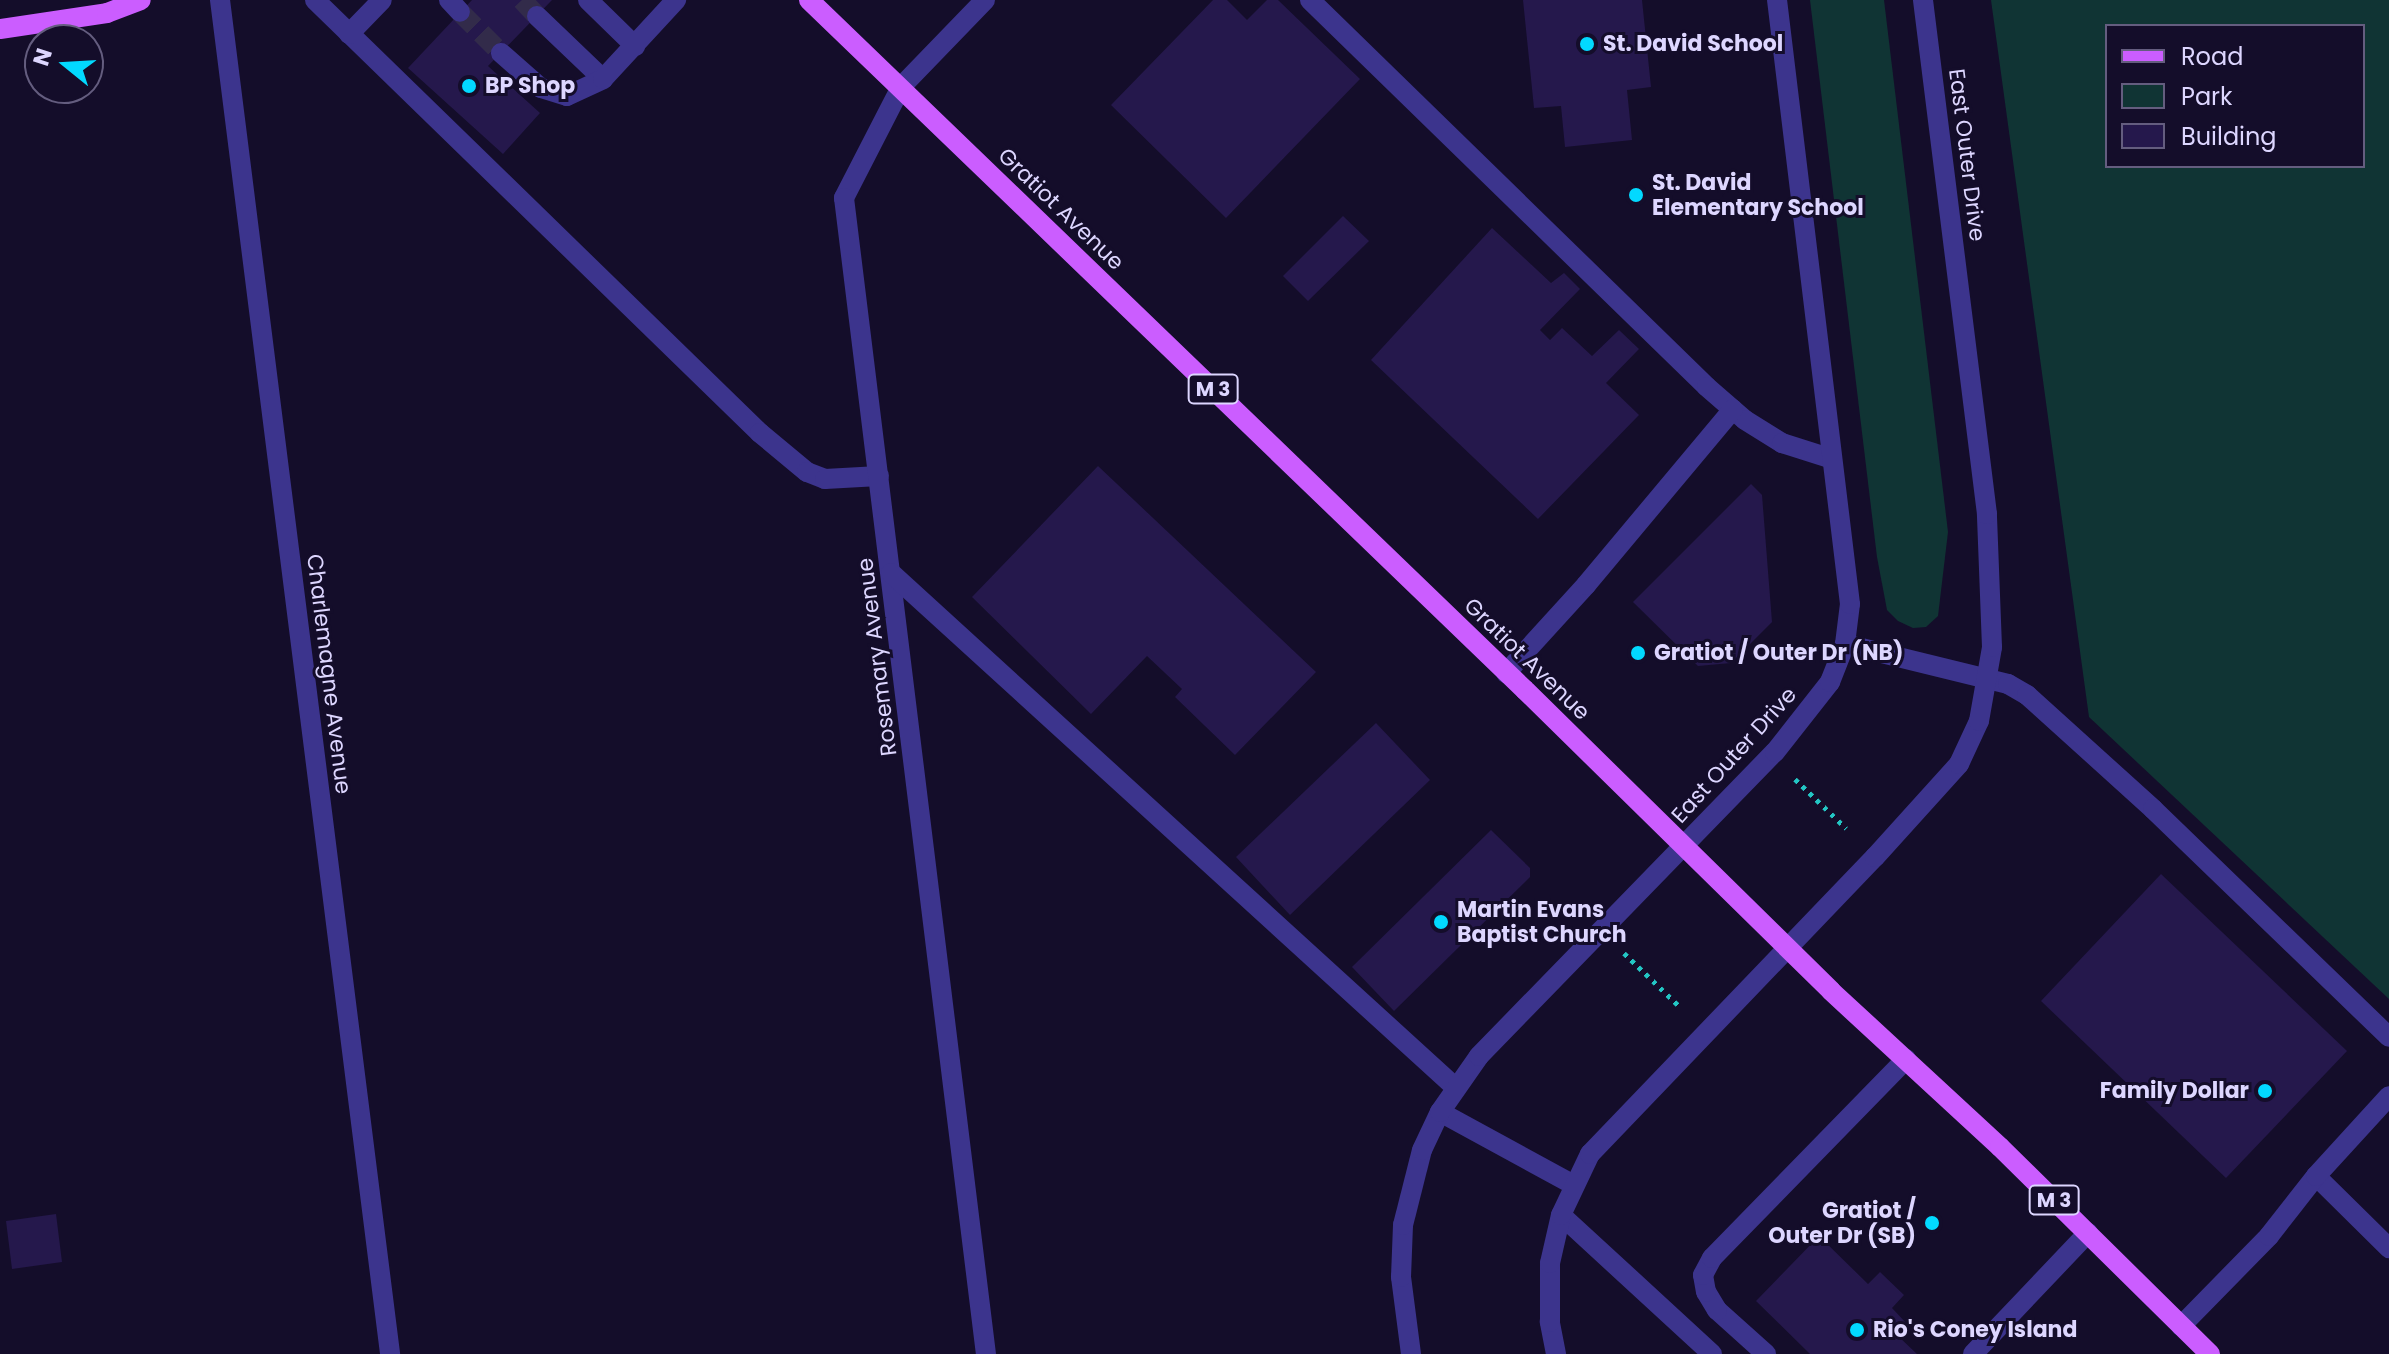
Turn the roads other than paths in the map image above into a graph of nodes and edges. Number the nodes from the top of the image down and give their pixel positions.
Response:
1 (141, 0) edge
2 (220, 0) edge
3 (315, 0) edge
4 (382, 0) edge
5 (588, 0) edge
6 (676, 0) edge
7 (809, 0) edge
8 (985, 0) edge
9 (1310, 0) edge
10 (1777, 0) edge
11 (1923, 0) edge
12 (537, 16) tunnel mouth
13 (0, 29) edge
14 (349, 34) junction
15 (635, 46) junction
16 (501, 53) tunnel mouth
17 (603, 79) junction
18 (901, 87) junction
19 (1733, 409) junction
20 (1832, 459) junction
21 (879, 476) junction
22 (891, 573) junction
23 (1845, 644) junction
24 (1506, 673) junction
25 (1989, 679) junction
26 (1682, 847) junction
27 (1787, 948) junction
28 (2389, 1037) edge
29 (1906, 1059) junction
30 (1456, 1088) junction
31 (2389, 1096) edge
32 (1440, 1112) junction
33 (2316, 1176) junction
34 (1574, 1185) junction
35 (1561, 1215) junction
36 (2088, 1233) junction
37 (2389, 1248) edge
38 (2181, 1326) junction
39 (390, 1354) edge
40 (986, 1354) edge
41 (1411, 1354) edge
42 (1556, 1354) edge
43 (1712, 1354) edge
44 (1766, 1354) edge
45 (1973, 1354) edge
46 (2210, 1354) edge

1 - 13 main road
2 - 39 street, Charlemagne Avenue
3 - 14 street
4 - 14 street
5 - 15 street
6 - 15 street
7 - 18 main road, Gratiot Avenue / M 3
8 - 18 street, Rosemary Avenue
9 - 19 street
10 - 20 street, East Outer Drive
11 - 25 street, East Outer Drive
12 - 17 street
14 - 21 street
15 - 17 street
16 - 17 street
18 - 21 street, Rosemary Avenue
18 - 24 main road, Gratiot Avenue / M 3
19 - 20 street
19 - 24 street
20 - 23 street, East Outer Drive
21 - 22 street, Rosemary Avenue
22 - 30 street
22 - 40 street, Rosemary Avenue
23 - 25 street
23 - 26 street, East Outer Drive
24 - 26 main road, Gratiot Avenue / M 3
25 - 27 street, East Outer Drive
25 - 28 street
26 - 27 main road, Gratiot Avenue / M 3
26 - 30 street, East Outer Drive
27 - 29 main road, Gratiot Avenue / M 3
27 - 34 street, East Outer Drive
29 - 36 main road, Gratiot Avenue / M 3
29 - 44 street
30 - 32 street, East Outer Drive
31 - 33 street
32 - 34 street
32 - 41 street, East Outer Drive
33 - 37 street
33 - 38 street
34 - 35 street, East Outer Drive
35 - 42 street, East Outer Drive
35 - 43 street
36 - 38 main road, Gratiot Avenue / M 3
36 - 45 street
38 - 46 main road, Gratiot Avenue / M 3

